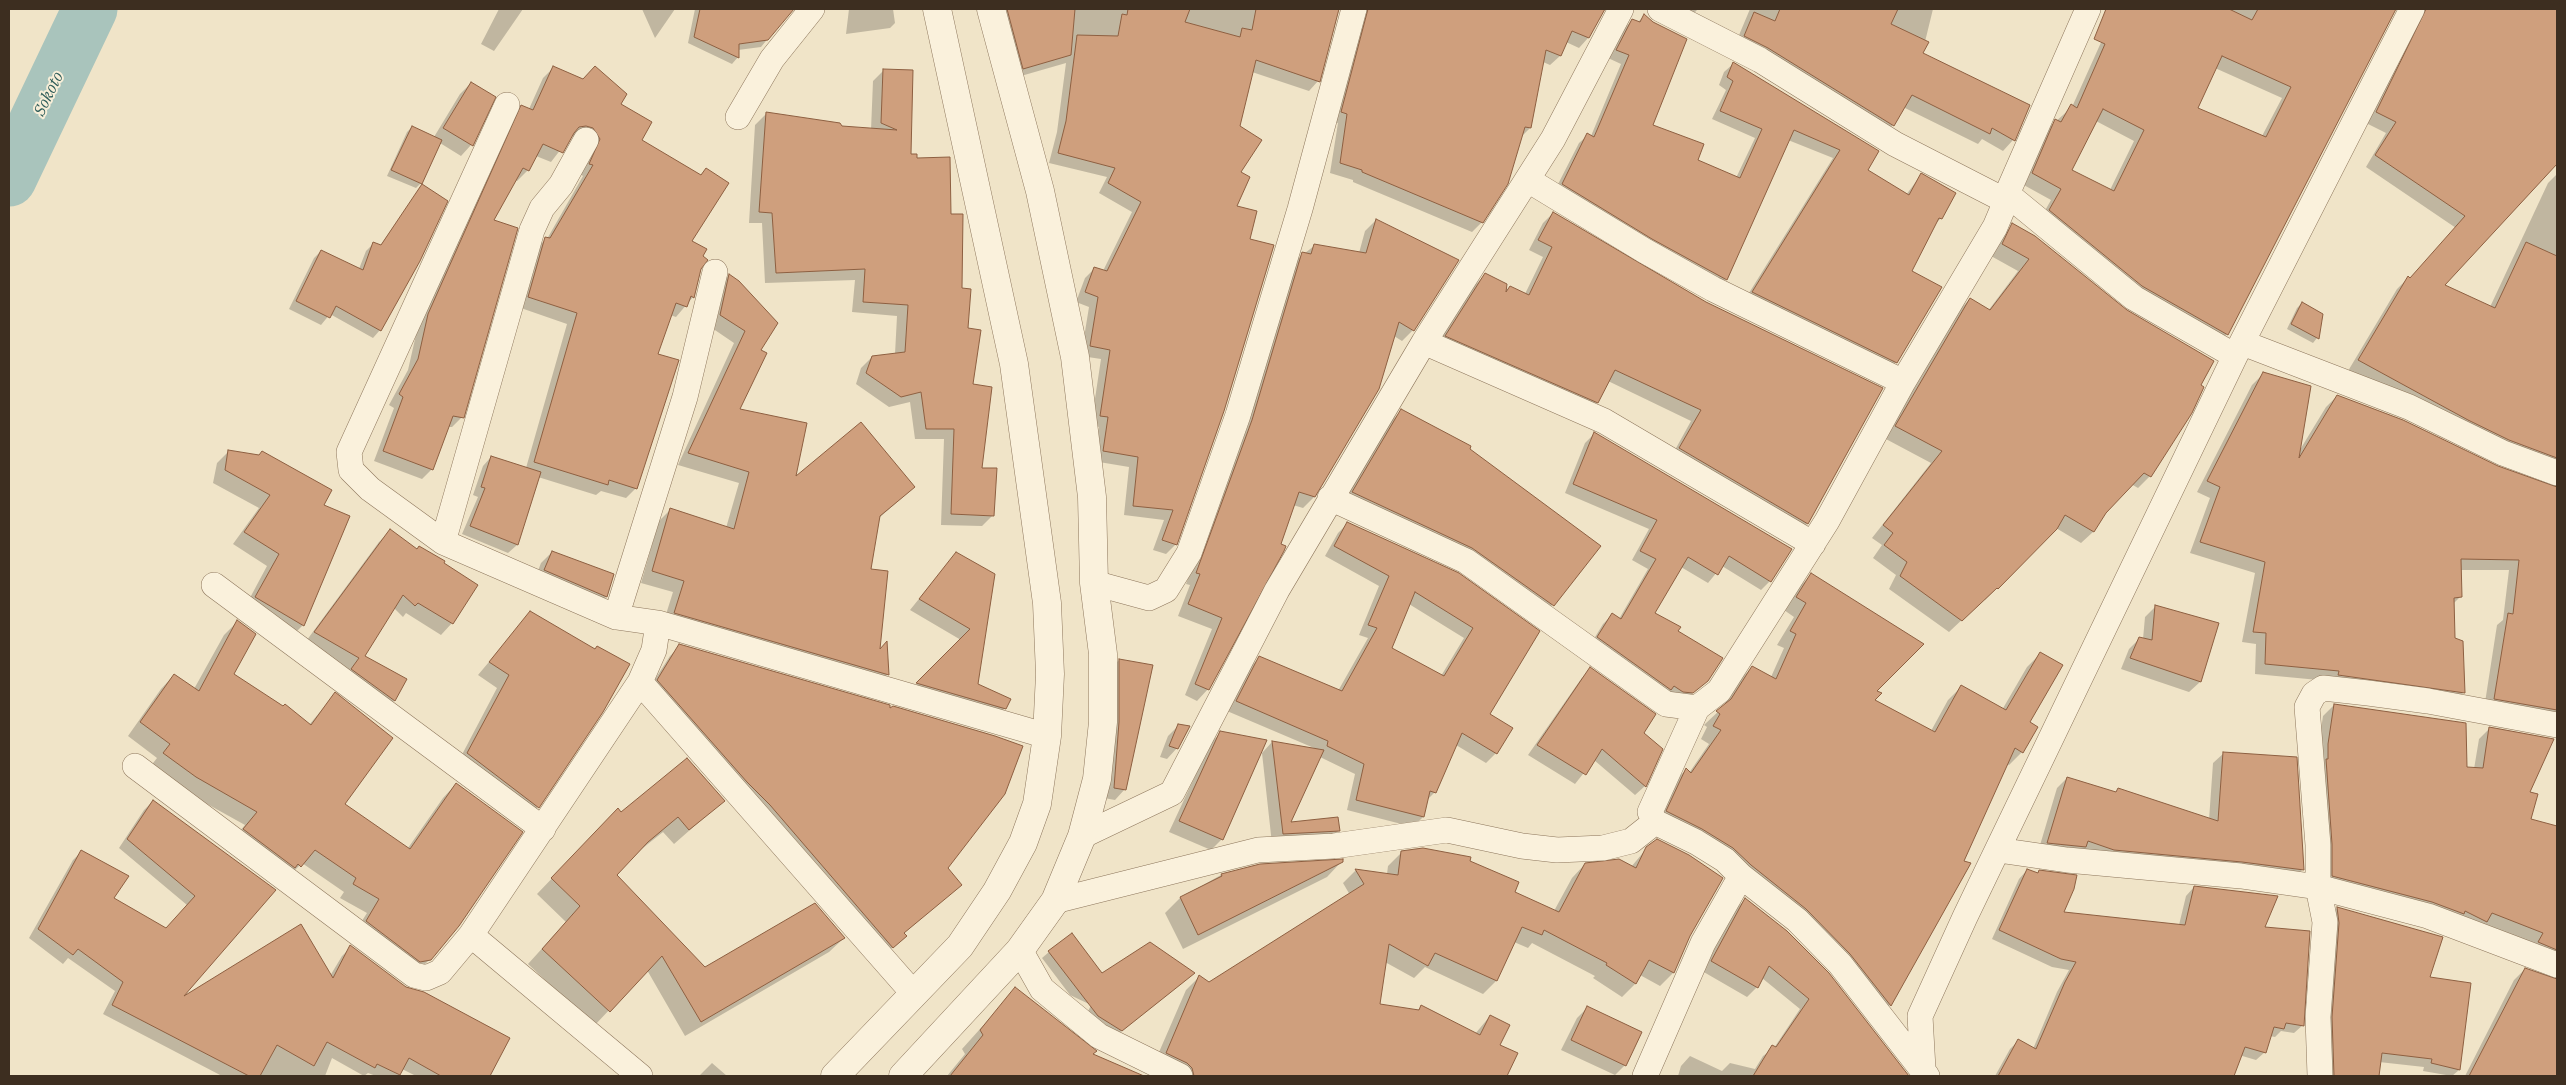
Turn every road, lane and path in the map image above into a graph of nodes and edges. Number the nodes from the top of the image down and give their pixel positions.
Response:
1 (812, 9) edge
2 (937, 9) edge
3 (991, 9) edge
4 (1354, 9) edge
5 (1621, 9) edge
6 (1660, 9) edge
7 (2088, 9) edge
8 (2412, 9) edge
9 (507, 106) dead end
10 (738, 117) dead end
11 (586, 140) dead end
12 (1528, 180) junction
13 (2007, 198) junction
14 (715, 272) dead end
15 (1424, 342) junction
16 (2239, 349) junction
17 (1903, 382) junction
18 (2557, 473) edge
19 (1330, 498) junction
20 (443, 542) junction
21 (1813, 544) junction
22 (1094, 583) junction
23 (214, 585) dead end
24 (616, 617) junction
25 (658, 623) junction
26 (640, 682) junction
27 (1697, 708) junction
28 (2557, 725) edge
29 (1047, 736) junction
30 (136, 766) dead end
31 (1655, 822) junction
32 (543, 830) junction
33 (1082, 836) junction
34 (1998, 850) junction
35 (1741, 876) junction
36 (2318, 887) junction
37 (1056, 901) junction
38 (471, 935) junction
39 (1020, 950) junction
40 (2557, 965) edge
41 (914, 994) junction
42 (1925, 1073) edge
43 (640, 1076) edge
44 (835, 1076) edge
45 (903, 1076) edge
46 (1180, 1076) edge
47 (1645, 1076) edge
48 (2320, 1076) edge

1 - 10 street
2 - 29 street
3 - 22 street
4 - 22 street
5 - 12 street
6 - 13 street
7 - 13 street
8 - 16 street
9 - 20 street
11 - 20 street
12 - 15 street
12 - 17 street
13 - 16 street
13 - 17 street
14 - 24 street
15 - 19 street
15 - 21 street
16 - 18 street
16 - 34 street
17 - 21 street
19 - 27 street
19 - 33 street
20 - 24 street
21 - 27 street
22 - 33 street
23 - 32 street
24 - 25 street
25 - 26 street
25 - 29 street
26 - 32 street
26 - 41 street
27 - 31 street
28 - 36 street
29 - 41 street
30 - 38 street
31 - 35 street
31 - 37 street
32 - 38 street
33 - 37 street
34 - 36 street
34 - 42 street
35 - 42 street
35 - 47 street
36 - 40 street
36 - 48 street
37 - 39 street
38 - 43 street
39 - 45 street
39 - 46 street
41 - 44 street

